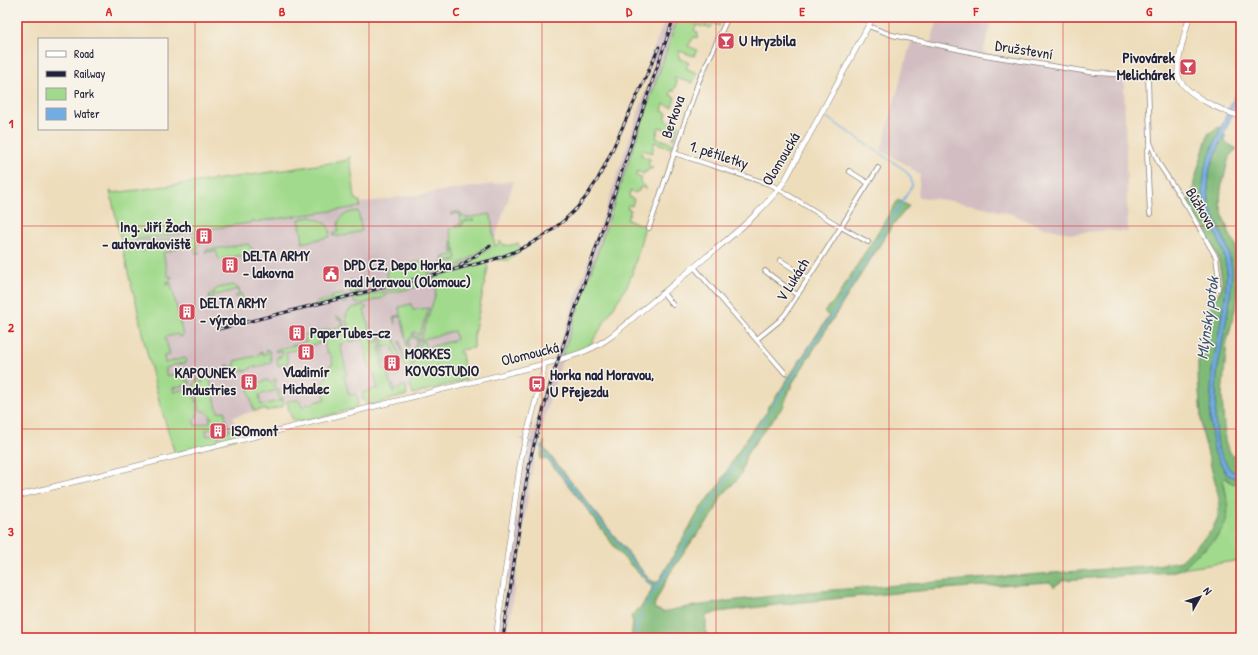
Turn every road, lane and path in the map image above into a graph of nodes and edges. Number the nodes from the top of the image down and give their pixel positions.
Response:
1 (728, 17) edge
2 (873, 17) edge
3 (1189, 17) edge
4 (868, 26) junction
5 (1178, 75) junction
6 (1148, 76) junction
7 (1239, 115) edge
8 (1150, 142) junction
9 (674, 153) junction
10 (878, 168) dead end
11 (850, 171) dead end
12 (868, 183) junction
13 (779, 189) junction
14 (1150, 214) dead end
15 (841, 226) junction
16 (649, 228) dead end
17 (868, 242) dead end
18 (780, 260) dead end
19 (694, 267) junction
20 (765, 271) dead end
21 (808, 278) junction
22 (1218, 289) dead end
23 (663, 293) junction
24 (797, 295) junction
25 (673, 305) dead end
26 (757, 340) junction
27 (544, 364) junction
28 (785, 373) dead end
29 (17, 496) edge
30 (496, 638) edge

1 - 9 street, Berkova
2 - 4 street, Olomoucká
3 - 5 street
4 - 6 street, Družstevní
4 - 13 street, Olomoucká
5 - 6 street, Družstevní
5 - 7 street
6 - 8 street, Bůžkova
8 - 14 street, Bůžkova
8 - 22 street, Bůžkova
9 - 13 street, 1. pětiletky
9 - 16 street, Berkova
10 - 12 street, V Lukách
11 - 12 street
12 - 15 street, V Lukách
13 - 15 street
13 - 19 street, Olomoucká
15 - 17 street
15 - 21 street, V Lukách
18 - 21 street
19 - 23 street, Olomoucká
19 - 26 street
20 - 24 street
21 - 24 street, V Lukách
23 - 25 street
23 - 27 street, Olomoucká
24 - 26 street, V Lukách
26 - 28 street
27 - 29 street, Olomoucká
27 - 30 street

